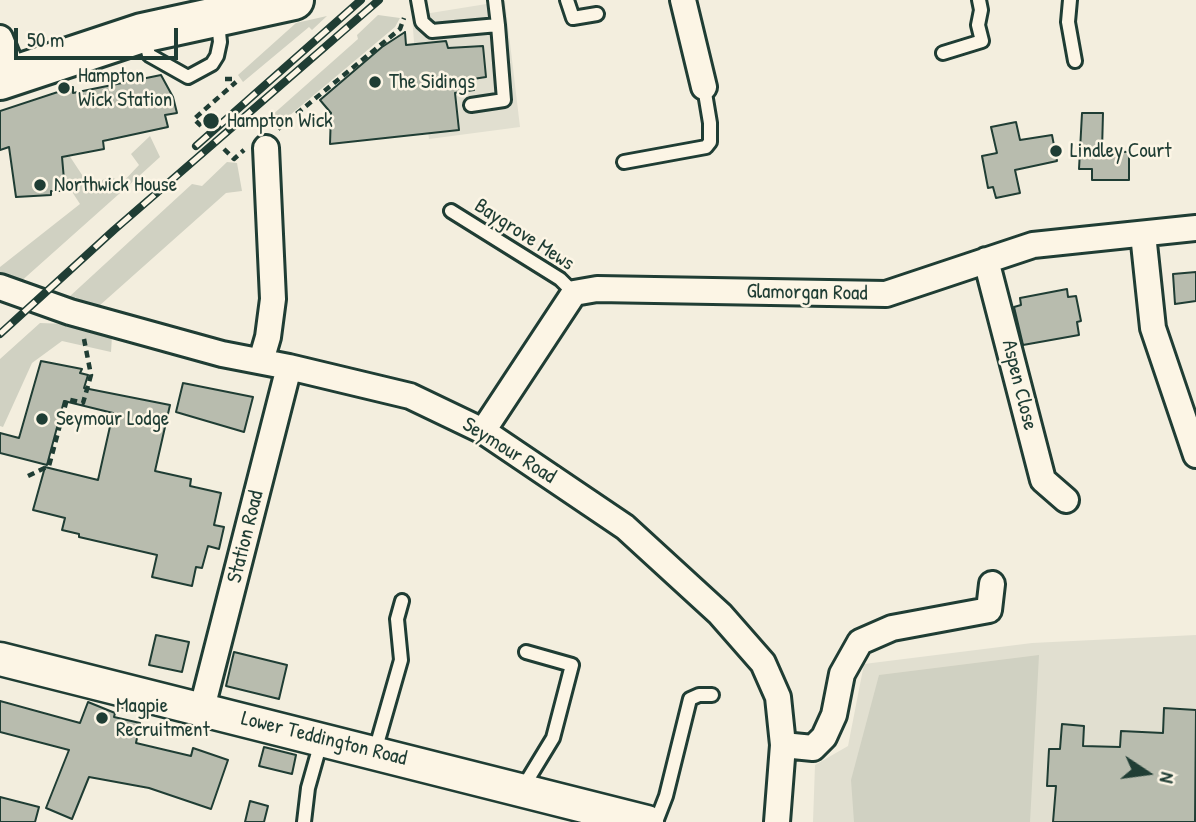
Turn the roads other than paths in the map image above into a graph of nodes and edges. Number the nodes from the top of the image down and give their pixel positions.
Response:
1 (294, 0) edge
2 (418, 0) edge
3 (495, 0) edge
4 (567, 0) edge
5 (683, 0) edge
6 (979, 0) edge
7 (1070, 0) edge
8 (597, 14) dead end
9 (217, 16) junction
10 (498, 25) junction
11 (142, 33) junction
12 (0, 38) edge
13 (943, 53) dead end
14 (1075, 61) dead end
15 (7, 78) edge
16 (704, 87) joint
17 (471, 104) dead end
18 (266, 148) road end
19 (624, 162) dead end
20 (451, 211) dead end
21 (1196, 228) edge
22 (1143, 234) junction
23 (986, 260) junction
24 (0, 287) edge
25 (574, 293) junction
26 (261, 361) junction
27 (289, 367) junction
28 (484, 431) junction
29 (1196, 456) edge
30 (1066, 500) dead end
31 (992, 584) dead end
32 (402, 601) dead end
33 (526, 652) dead end
34 (0, 659) edge
35 (712, 695) dead end
36 (202, 708) junction
37 (322, 738) junction
38 (783, 745) junction
39 (375, 752) junction
40 (522, 789) junction
41 (639, 821) edge
42 (304, 822) edge
43 (777, 822) edge

1 - 9 main road
2 - 10 lane
3 - 10 lane
4 - 8 lane
5 - 16 street
6 - 13 lane
7 - 14 lane
9 - 11 main road
9 - 11 lane
10 - 17 lane
11 - 15 main road
12 - 15 street
16 - 19 lane
18 - 26 street
20 - 25 lane, Baygrove Mews
21 - 22 street, Glamorgan Road
22 - 23 street, Glamorgan Road
22 - 29 street
23 - 25 street, Glamorgan Road
23 - 30 street, Aspen Close
24 - 26 street, Seymour Road
25 - 28 street
26 - 27 street, Seymour Road
27 - 28 street, Seymour Road
27 - 36 street, Station Road
28 - 38 street, Seymour Road
31 - 38 street
32 - 39 lane
33 - 40 lane
34 - 36 street, Lower Teddington Road
35 - 41 lane
36 - 37 street, Lower Teddington Road
37 - 39 street, Lower Teddington Road
37 - 42 lane
38 - 43 street, Seymour Road
39 - 40 street, Lower Teddington Road
40 - 41 street, Lower Teddington Road

